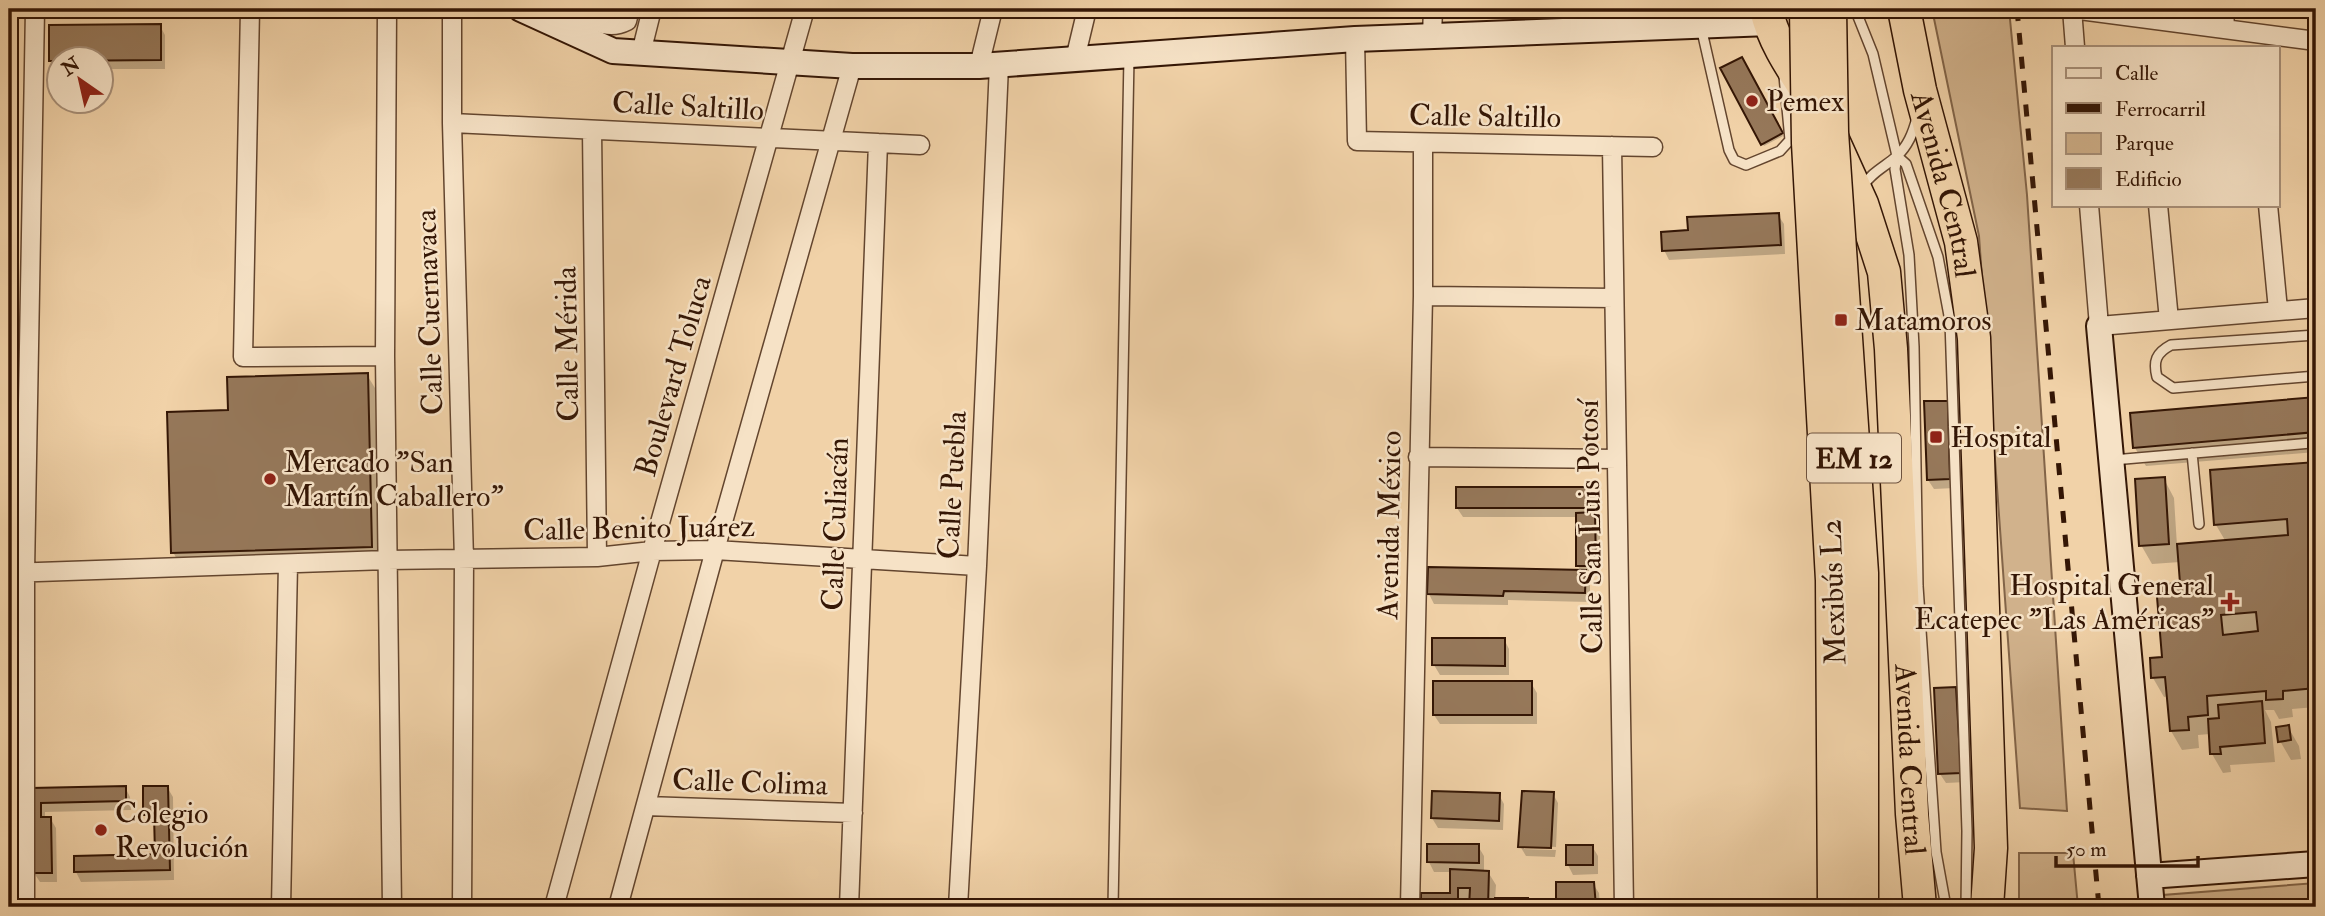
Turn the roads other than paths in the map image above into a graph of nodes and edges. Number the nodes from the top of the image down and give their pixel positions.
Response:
1 (35, 9) edge
2 (250, 9) edge
3 (387, 9) edge
4 (521, 9) edge
5 (570, 9) edge
6 (630, 9) edge
7 (652, 9) edge
8 (805, 9) edge
9 (993, 9) edge
10 (1087, 9) edge
11 (1433, 9) edge
12 (1806, 9) edge
13 (1830, 9) edge
14 (1855, 9) edge
15 (1904, 9) edge
16 (2072, 9) edge
17 (2224, 9) edge
18 (452, 10) edge
19 (1701, 25) junction
20 (1772, 25) edge
21 (2225, 28) junction
22 (1432, 36) junction
23 (1355, 40) junction
24 (2316, 41) edge
25 (2075, 46) edge
26 (641, 53) junction
27 (1129, 55) junction
28 (1075, 59) junction
29 (791, 63) junction
30 (989, 65) junction
31 (852, 66) junction
32 (1920, 90) junction
33 (452, 123) junction
34 (592, 130) junction
35 (769, 138) junction
36 (831, 140) junction
37 (878, 143) junction
38 (1423, 143) junction
39 (920, 145) dead end
40 (1612, 146) junction
41 (1653, 147) dead end
42 (1897, 156) junction
43 (1856, 203) junction
44 (2089, 206) edge
45 (2158, 206) edge
46 (2268, 206) edge
47 (1851, 257) dead end
48 (1423, 296) junction
49 (1614, 298) junction
50 (2316, 308) edge
51 (2278, 310) junction
52 (2169, 320) junction
53 (2099, 326) junction
54 (2316, 335) edge
55 (385, 356) junction
56 (2316, 376) edge
57 (2311, 443) dead end
58 (2192, 453) junction
59 (1418, 457) junction
60 (1617, 459) junction
61 (2111, 460) junction
62 (2199, 524) dead end
63 (652, 551) junction
64 (715, 551) junction
65 (597, 557) junction
66 (464, 560) junction
67 (861, 560) junction
68 (387, 561) junction
69 (288, 564) junction
70 (977, 566) junction
71 (17, 573) edge
72 (646, 806) junction
73 (853, 813) junction
74 (2316, 864) edge
75 (2149, 876) junction
76 (25, 907) edge
77 (281, 907) edge
78 (392, 907) edge
79 (462, 907) edge
80 (554, 907) edge
81 (618, 907) edge
82 (849, 907) edge
83 (958, 907) edge
84 (1112, 907) edge
85 (1410, 907) edge
86 (1625, 907) edge
87 (1835, 907) edge
88 (1864, 907) edge
89 (1920, 907) edge
90 (1946, 907) edge
91 (1966, 907) edge
92 (1987, 907) edge
93 (2152, 907) edge

1 - 71 street
2 - 55 street
3 - 55 street
4 - 26 street
5 - 6 street
7 - 26 street
8 - 29 street, Boulevard Toluca
9 - 30 street, Calle Puebla
10 - 28 street
11 - 22 street
12 - 87 highway, EM 12, bridge
13 - 88 highway, EM 12, bridge
14 - 42 lane
15 - 32 highway, Avenida Central
16 - 21 street
16 - 25 street
17 - 21 street
18 - 33 street, Calle Cuernavaca
19 - 20 street
19 - 20 lane
19 - 22 street
20 - 43 highway, Avenida Central
21 - 24 street
22 - 23 street
23 - 27 street
23 - 38 street, Calle Saltillo
26 - 29 street
27 - 28 street
27 - 84 lane
28 - 30 street
29 - 31 street
29 - 35 street, Boulevard Toluca
30 - 31 street
30 - 70 street, Calle Puebla
31 - 36 street
32 - 42 lane
32 - 92 highway, Avenida Central
33 - 34 street, Calle Saltillo
33 - 66 street, Calle Cuernavaca
34 - 35 street, Calle Saltillo
34 - 65 street, Calle Mérida
35 - 36 street, Calle Saltillo
35 - 63 street, Boulevard Toluca
36 - 37 street, Calle Saltillo
36 - 64 street
37 - 39 street, Calle Saltillo
37 - 67 street, Calle Culiacán
38 - 40 street, Calle Saltillo
38 - 48 street, Avenida México
40 - 41 street, Calle Saltillo
40 - 49 street, Calle San Luis Potosí
42 - 43 lane
42 - 90 lane
42 - 91 lane
43 - 89 highway, Avenida Central
44 - 53 street
45 - 52 street
46 - 51 street
47 - 88 lane, Mexibús L2
48 - 49 street
48 - 59 street, Avenida México
49 - 60 street, Calle San Luis Potosí
50 - 51 street
51 - 52 street
52 - 53 street
53 - 61 street
54 - 56 lane
55 - 68 street
57 - 58 lane
58 - 61 lane
58 - 62 lane
59 - 60 street
59 - 85 street, Avenida México
60 - 86 street, Calle San Luis Potosí
61 - 75 street
63 - 64 street, Calle Benito Juárez
63 - 65 street, Calle Benito Juárez
63 - 80 street, Boulevard Toluca
64 - 67 street, Calle Benito Juárez
64 - 72 street
65 - 66 street, Calle Benito Juárez
66 - 68 street, Calle Benito Juárez
66 - 79 street, Calle Cuernavaca
67 - 70 street, Calle Benito Juárez
67 - 73 street, Calle Culiacán
68 - 69 street, Calle Benito Juárez
68 - 78 street
69 - 71 street, Calle Benito Juárez
69 - 77 street
70 - 83 street, Calle Puebla
71 - 76 street
72 - 73 street, Calle Colima
72 - 81 street
73 - 82 street, Calle Culiacán
74 - 75 street
75 - 93 street

